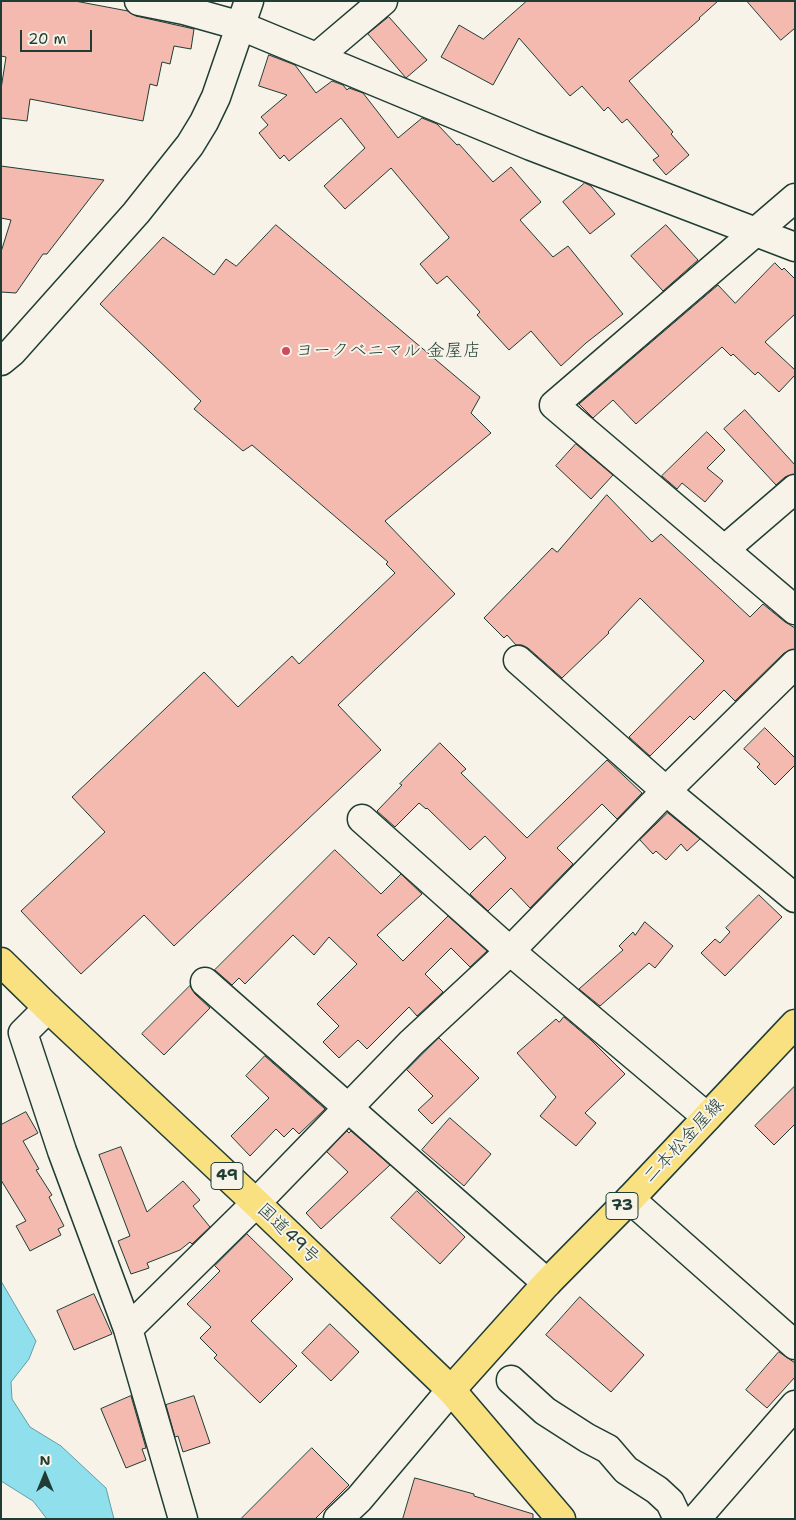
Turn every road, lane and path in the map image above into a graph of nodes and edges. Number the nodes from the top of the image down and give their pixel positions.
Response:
1 (139, 1) edge
2 (382, 1) edge
3 (245, 13) edge
4 (317, 57) junction
5 (795, 198) edge
6 (757, 231) junction
7 (795, 246) edge
8 (5, 354) edge
9 (795, 489) edge
10 (724, 550) junction
11 (795, 610) edge
12 (518, 660) dead end
13 (795, 664) edge
14 (666, 790) junction
15 (362, 819) dead end
16 (795, 898) edge
17 (510, 952) junction
18 (1, 962) edge
19 (205, 982) dead end
20 (48, 1008) junction
21 (795, 1024) edge
22 (348, 1108) junction
23 (707, 1117) junction
24 (630, 1199) junction
25 (256, 1203) junction
26 (547, 1283) junction
27 (128, 1329) junction
28 (795, 1346) edge
29 (511, 1380) dead end
30 (451, 1390) junction
31 (795, 1405) edge
32 (183, 1519) edge
33 (338, 1519) edge
34 (561, 1519) edge
35 (678, 1519) edge
36 (696, 1519) edge

1 - 3 street
2 - 4 street
3 - 4 street
3 - 8 street
4 - 6 street
5 - 6 street
6 - 7 street
6 - 10 street
9 - 10 street
10 - 11 street
12 - 14 street
13 - 14 street
14 - 16 street
14 - 17 street
15 - 17 street
17 - 22 street
17 - 23 street
18 - 20 main road, 国道49号 / 49
19 - 22 street
20 - 25 main road, 国道49号 / 49
20 - 27 street
21 - 23 main road, 二本松金屋線 / 73
22 - 25 street
22 - 26 street
23 - 24 main road, 二本松金屋線 / 73
24 - 26 main road, 二本松金屋線 / 73
24 - 28 street
25 - 27 street
25 - 30 main road, 国道49号 / 49
26 - 30 main road, 二本松金屋線 / 73
27 - 32 street
29 - 35 street
30 - 33 street
30 - 34 main road, 国道49号 / 49
31 - 36 street

